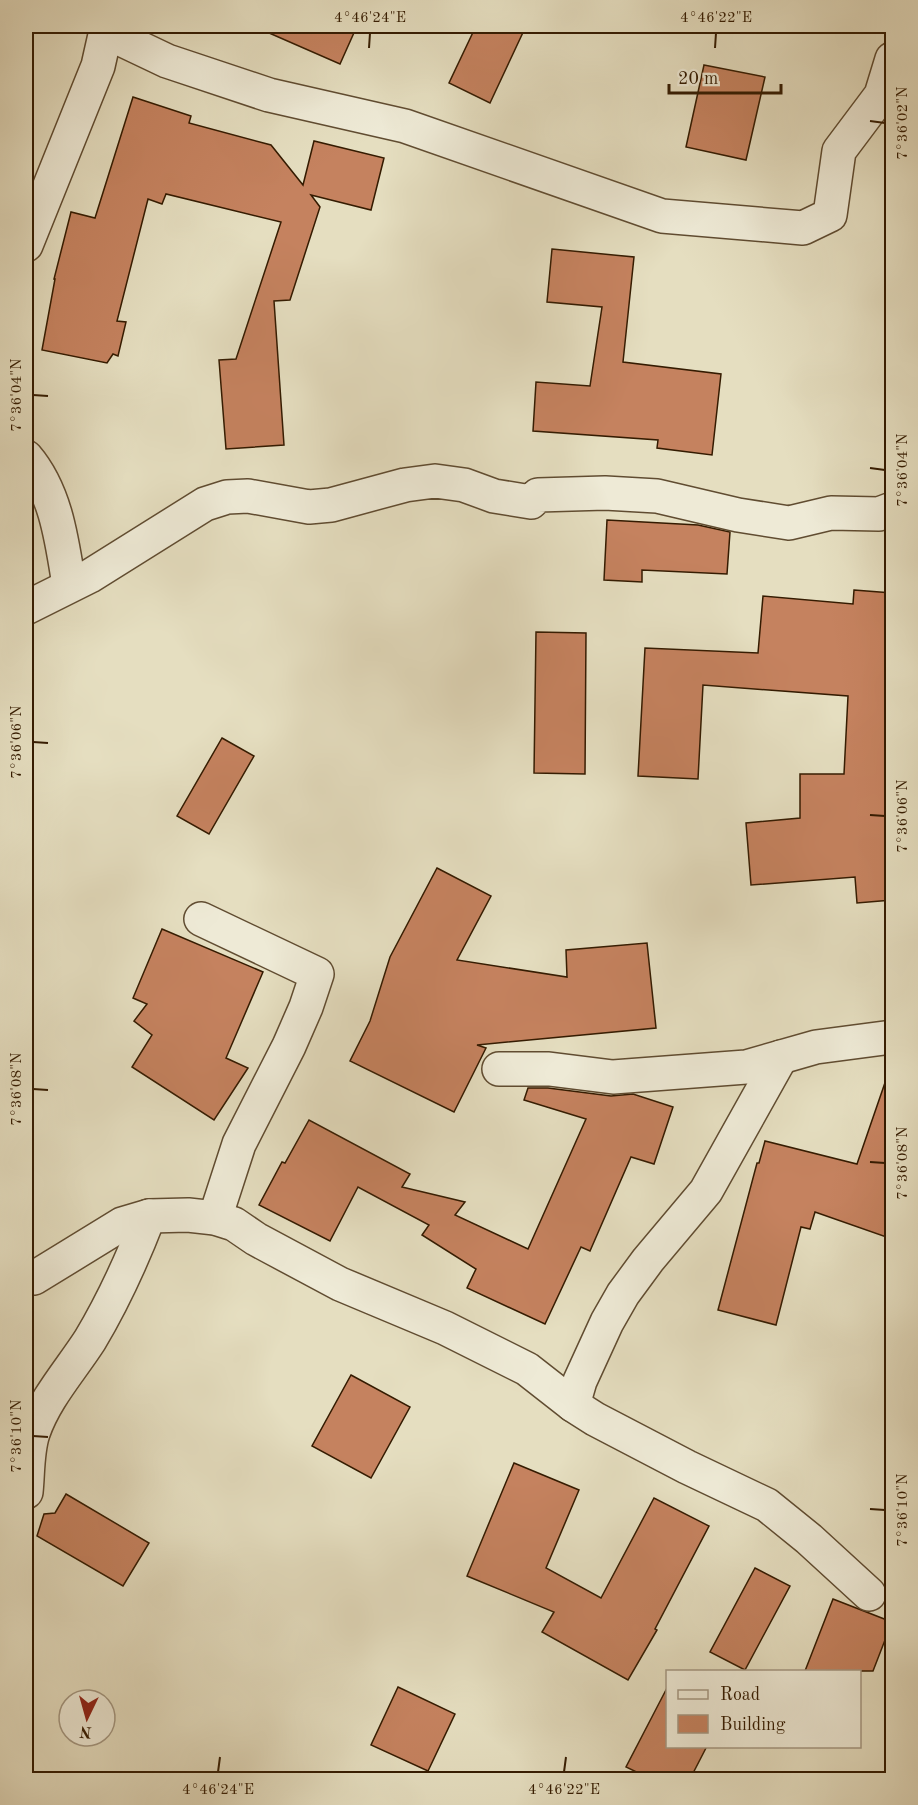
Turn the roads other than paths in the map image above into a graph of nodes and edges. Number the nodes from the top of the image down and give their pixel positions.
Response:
1 (107, 29) edge
2 (892, 59) edge
3 (26, 245) edge
4 (26, 457) edge
5 (892, 509) edge
6 (69, 585) junction
7 (26, 608) edge
8 (201, 918) dead end
9 (892, 1037) edge
10 (781, 1057) junction
11 (499, 1069) dead end
12 (149, 1216) junction
13 (215, 1218) junction
14 (34, 1278) dead end
15 (573, 1405) junction
16 (26, 1492) edge
17 (870, 1594) dead end

1 - 2 street
1 - 3 street
4 - 6 street
5 - 6 street
6 - 7 street
8 - 13 street
9 - 10 street
10 - 11 street
10 - 15 street
12 - 13 street
12 - 14 street
12 - 16 street
13 - 15 street
15 - 17 street

